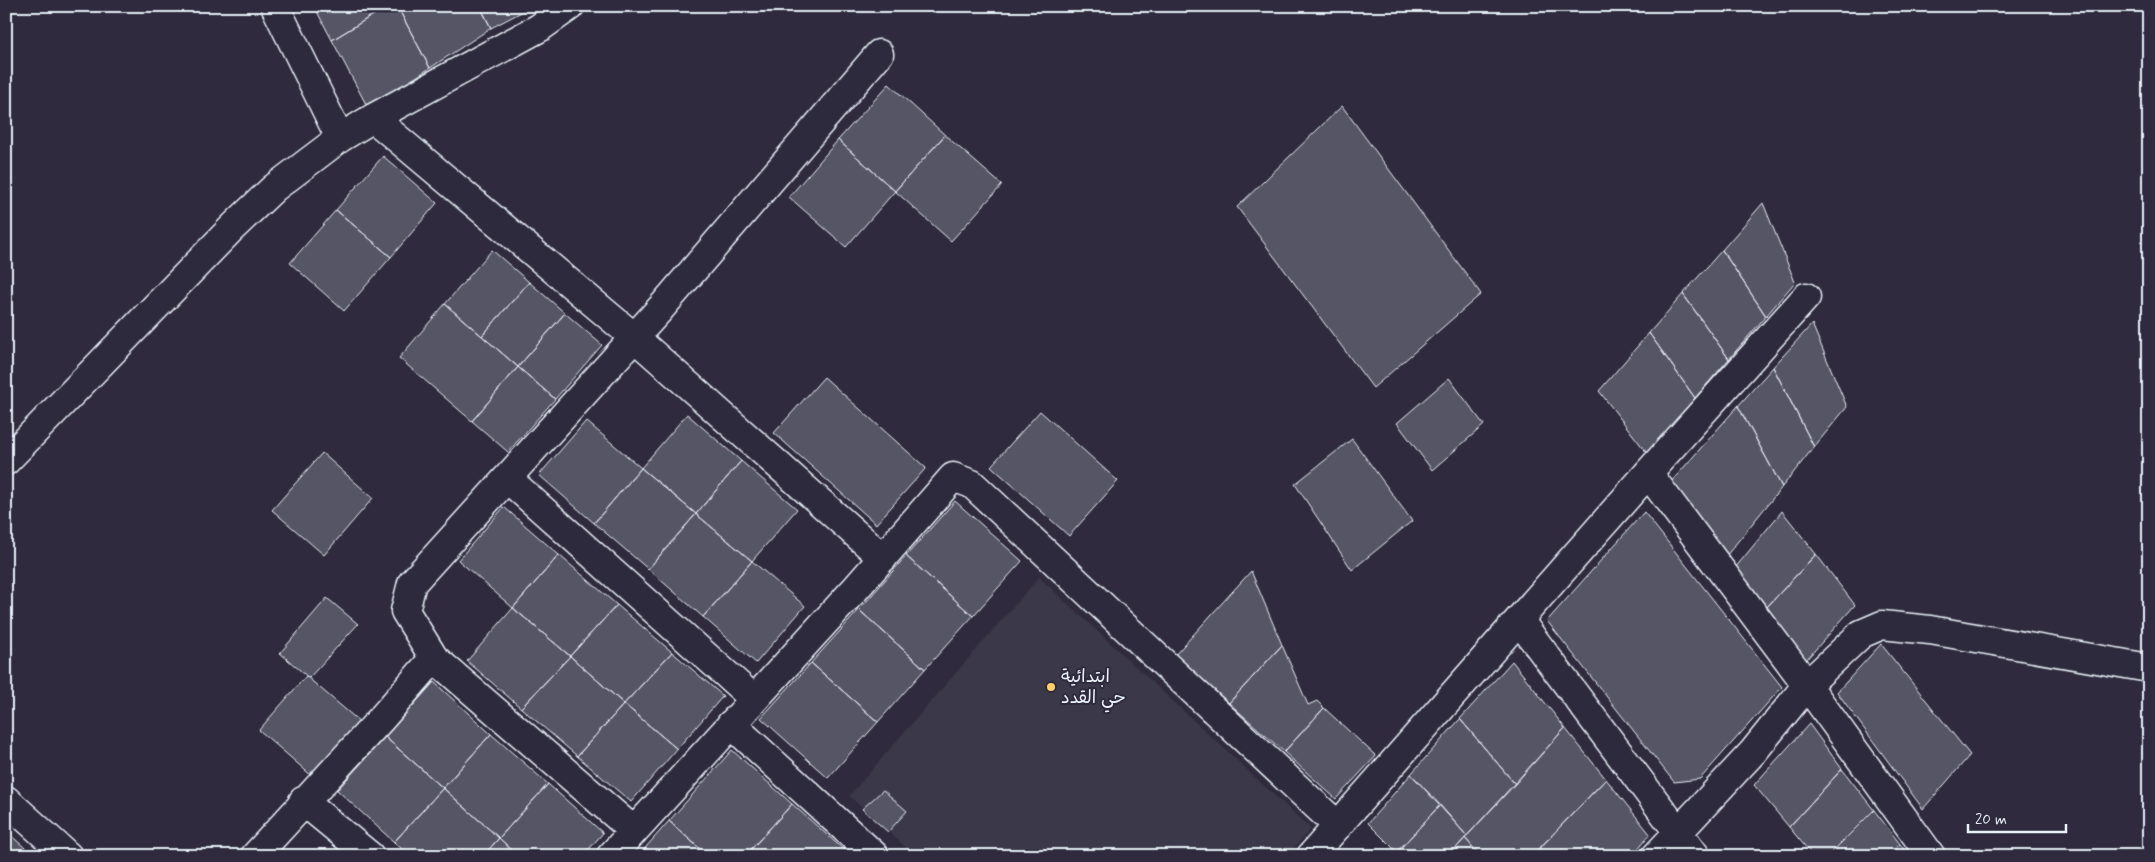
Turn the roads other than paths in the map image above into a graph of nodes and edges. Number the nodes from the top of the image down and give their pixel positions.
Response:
1 (275, 6) edge
2 (570, 6) edge
3 (879, 54) dead end
4 (373, 118) junction
5 (340, 138) junction
6 (1806, 297) dead end
7 (634, 337) junction
8 (6, 461) edge
9 (1648, 473) junction
10 (508, 479) junction
11 (883, 558) junction
12 (1519, 620) junction
13 (434, 658) junction
14 (2149, 668) edge
15 (1807, 685) junction
16 (754, 699) junction
17 (731, 724) junction
18 (6, 800) edge
19 (303, 801) junction
20 (1338, 826) junction
21 (634, 831) junction
22 (1678, 832) junction
23 (68, 856) edge
24 (255, 856) edge
25 (370, 856) edge
26 (611, 856) edge
27 (875, 856) edge
28 (1311, 856) edge
29 (1656, 856) edge
30 (1696, 856) edge
31 (1931, 856) edge

1 - 5 street
2 - 4 street
3 - 7 street
4 - 5 street
4 - 7 street
5 - 8 street
6 - 9 street
7 - 10 street
7 - 11 street
9 - 12 street
9 - 15 street
10 - 13 street
10 - 16 street
11 - 16 street
11 - 20 street
12 - 20 street
12 - 22 street
13 - 19 street
13 - 21 street
14 - 15 street
15 - 22 street
15 - 31 street
16 - 17 street
17 - 21 street
17 - 27 street
18 - 23 street
19 - 24 street
19 - 25 street
20 - 28 street
21 - 26 street
22 - 29 street
22 - 30 street

